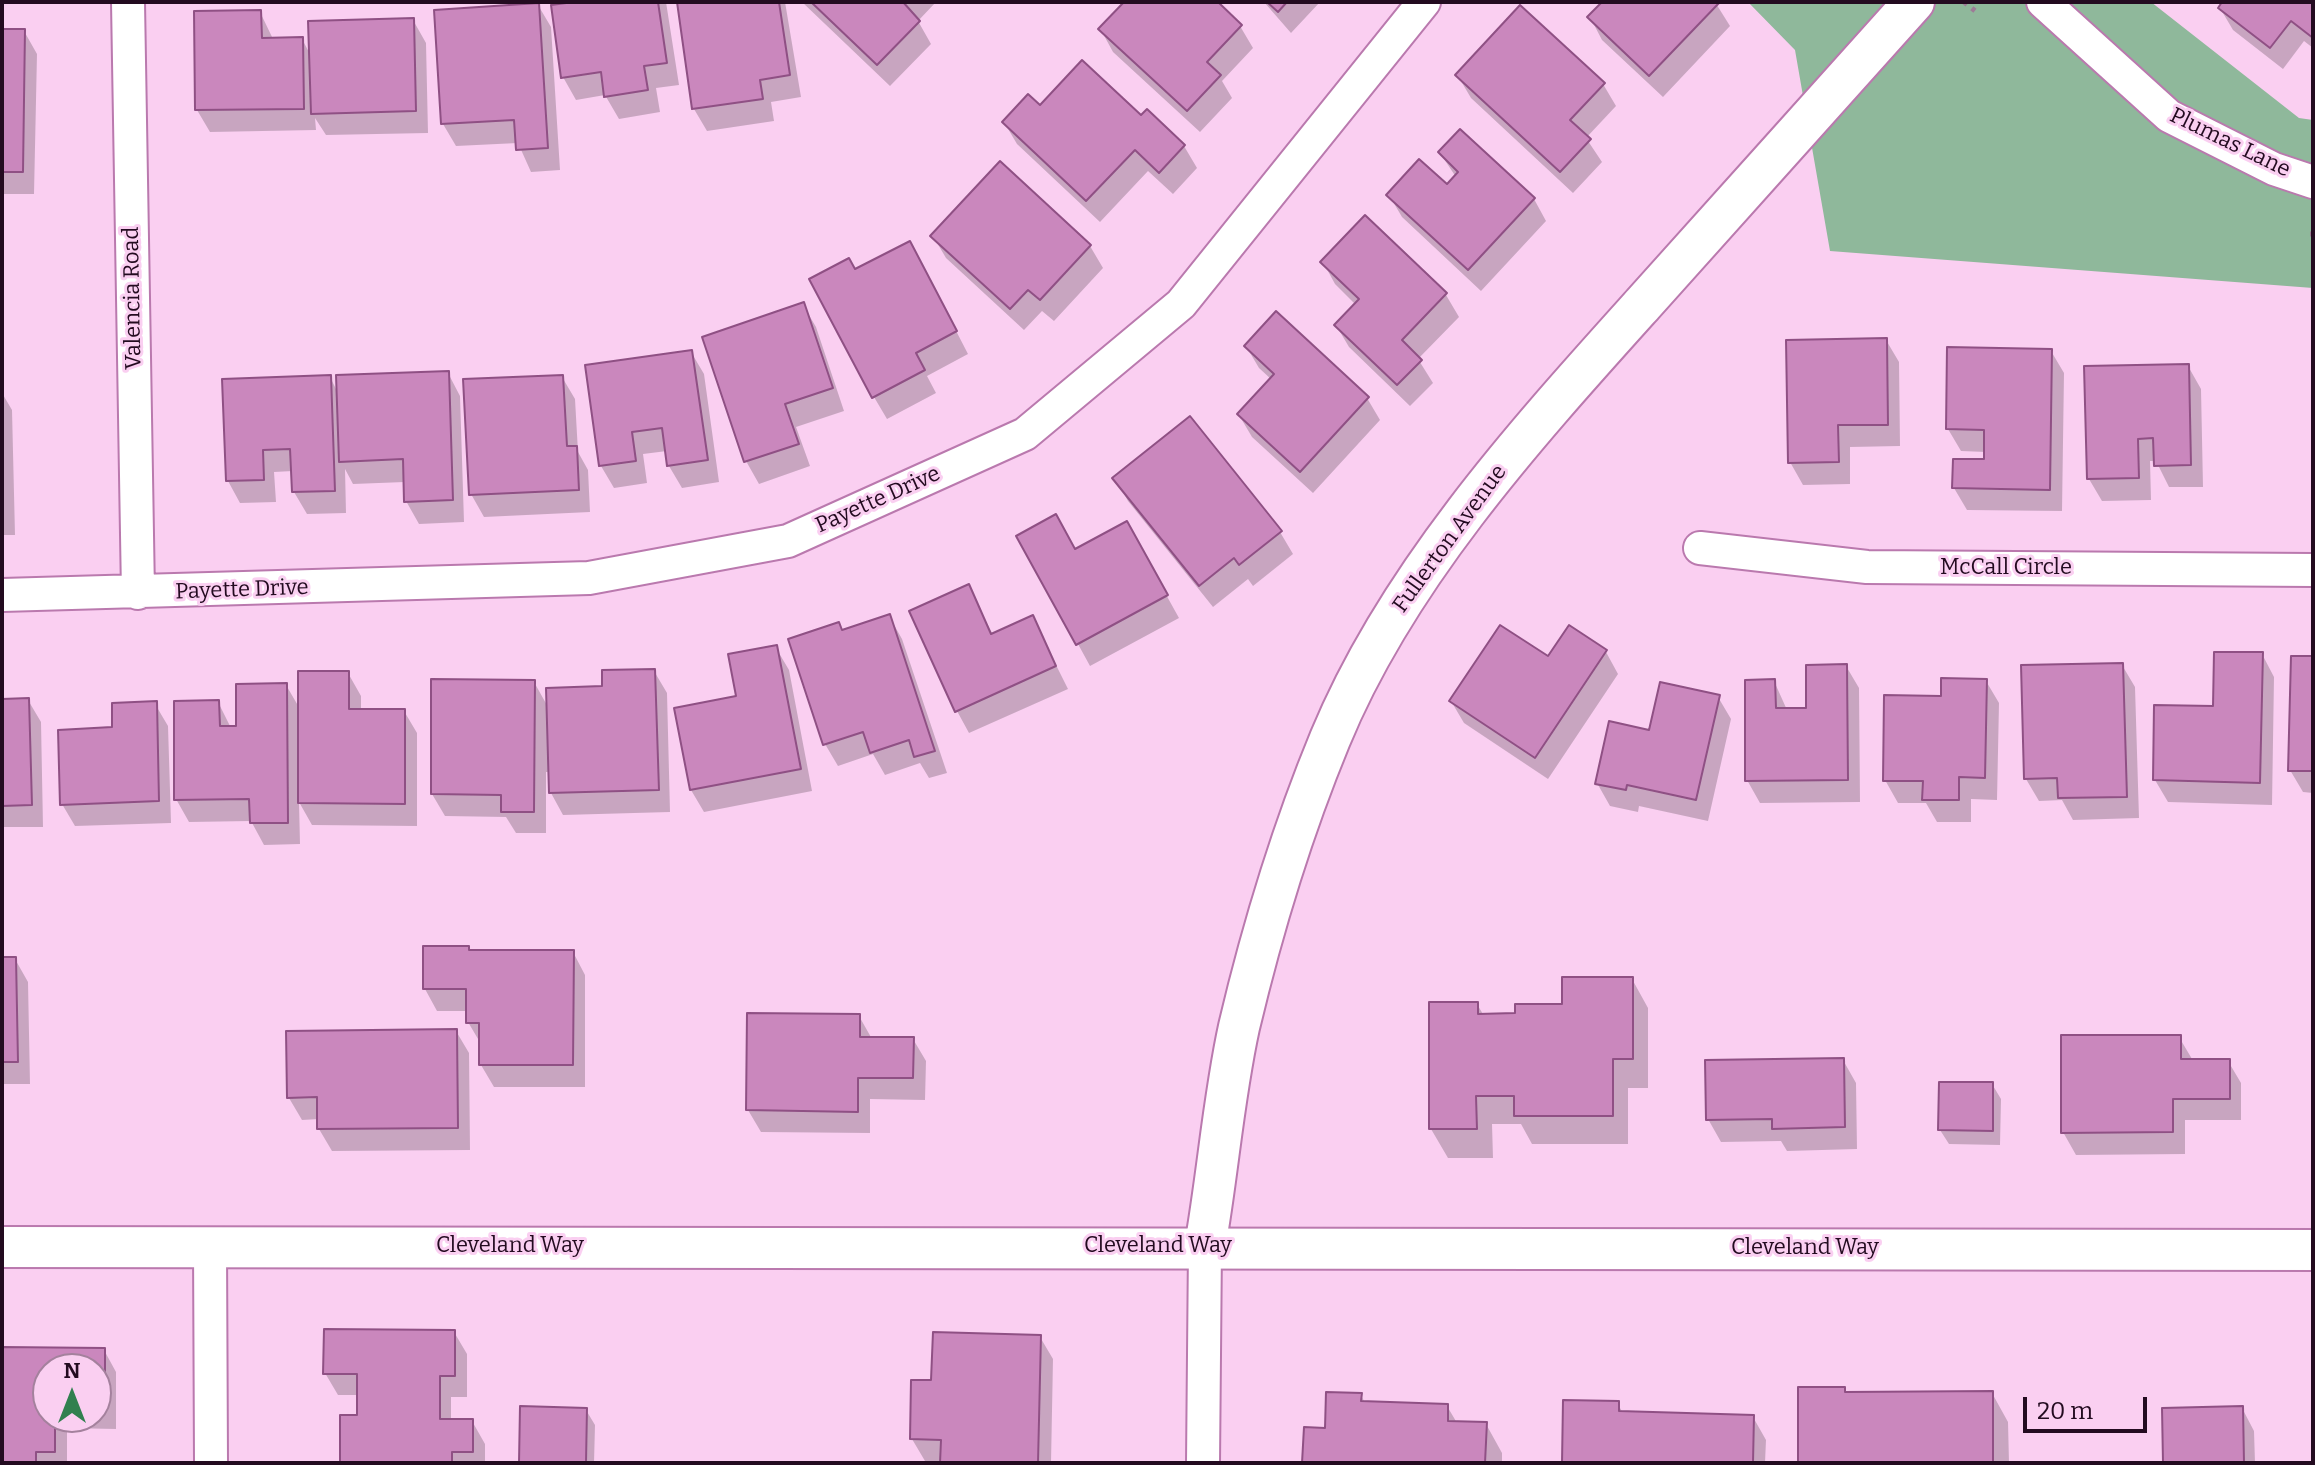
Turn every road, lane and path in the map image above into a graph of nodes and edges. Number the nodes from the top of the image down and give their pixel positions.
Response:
1 (128, 2) edge
2 (1424, 2) edge
3 (1914, 2) edge
4 (1964, 2) edge
5 (2043, 2) edge
6 (1979, 14) dead end
7 (2313, 182) edge
8 (1700, 548) dead end
9 (2313, 570) edge
10 (138, 593) junction
11 (2, 595) edge
12 (210, 1246) junction
13 (1205, 1246) junction
14 (2, 1247) edge
15 (2313, 1250) edge
16 (211, 1463) edge
17 (1203, 1463) edge

1 - 10 street, Valencia Road
2 - 10 street, Payette Drive
3 - 13 street, Fullerton Avenue
4 - 6 path
5 - 7 street, Plumas Lane
8 - 9 street, McCall Circle
10 - 11 street, Payette Drive
12 - 13 street, Cleveland Way
12 - 14 street, Cleveland Way
12 - 16 street
13 - 15 street, Cleveland Way
13 - 17 street

